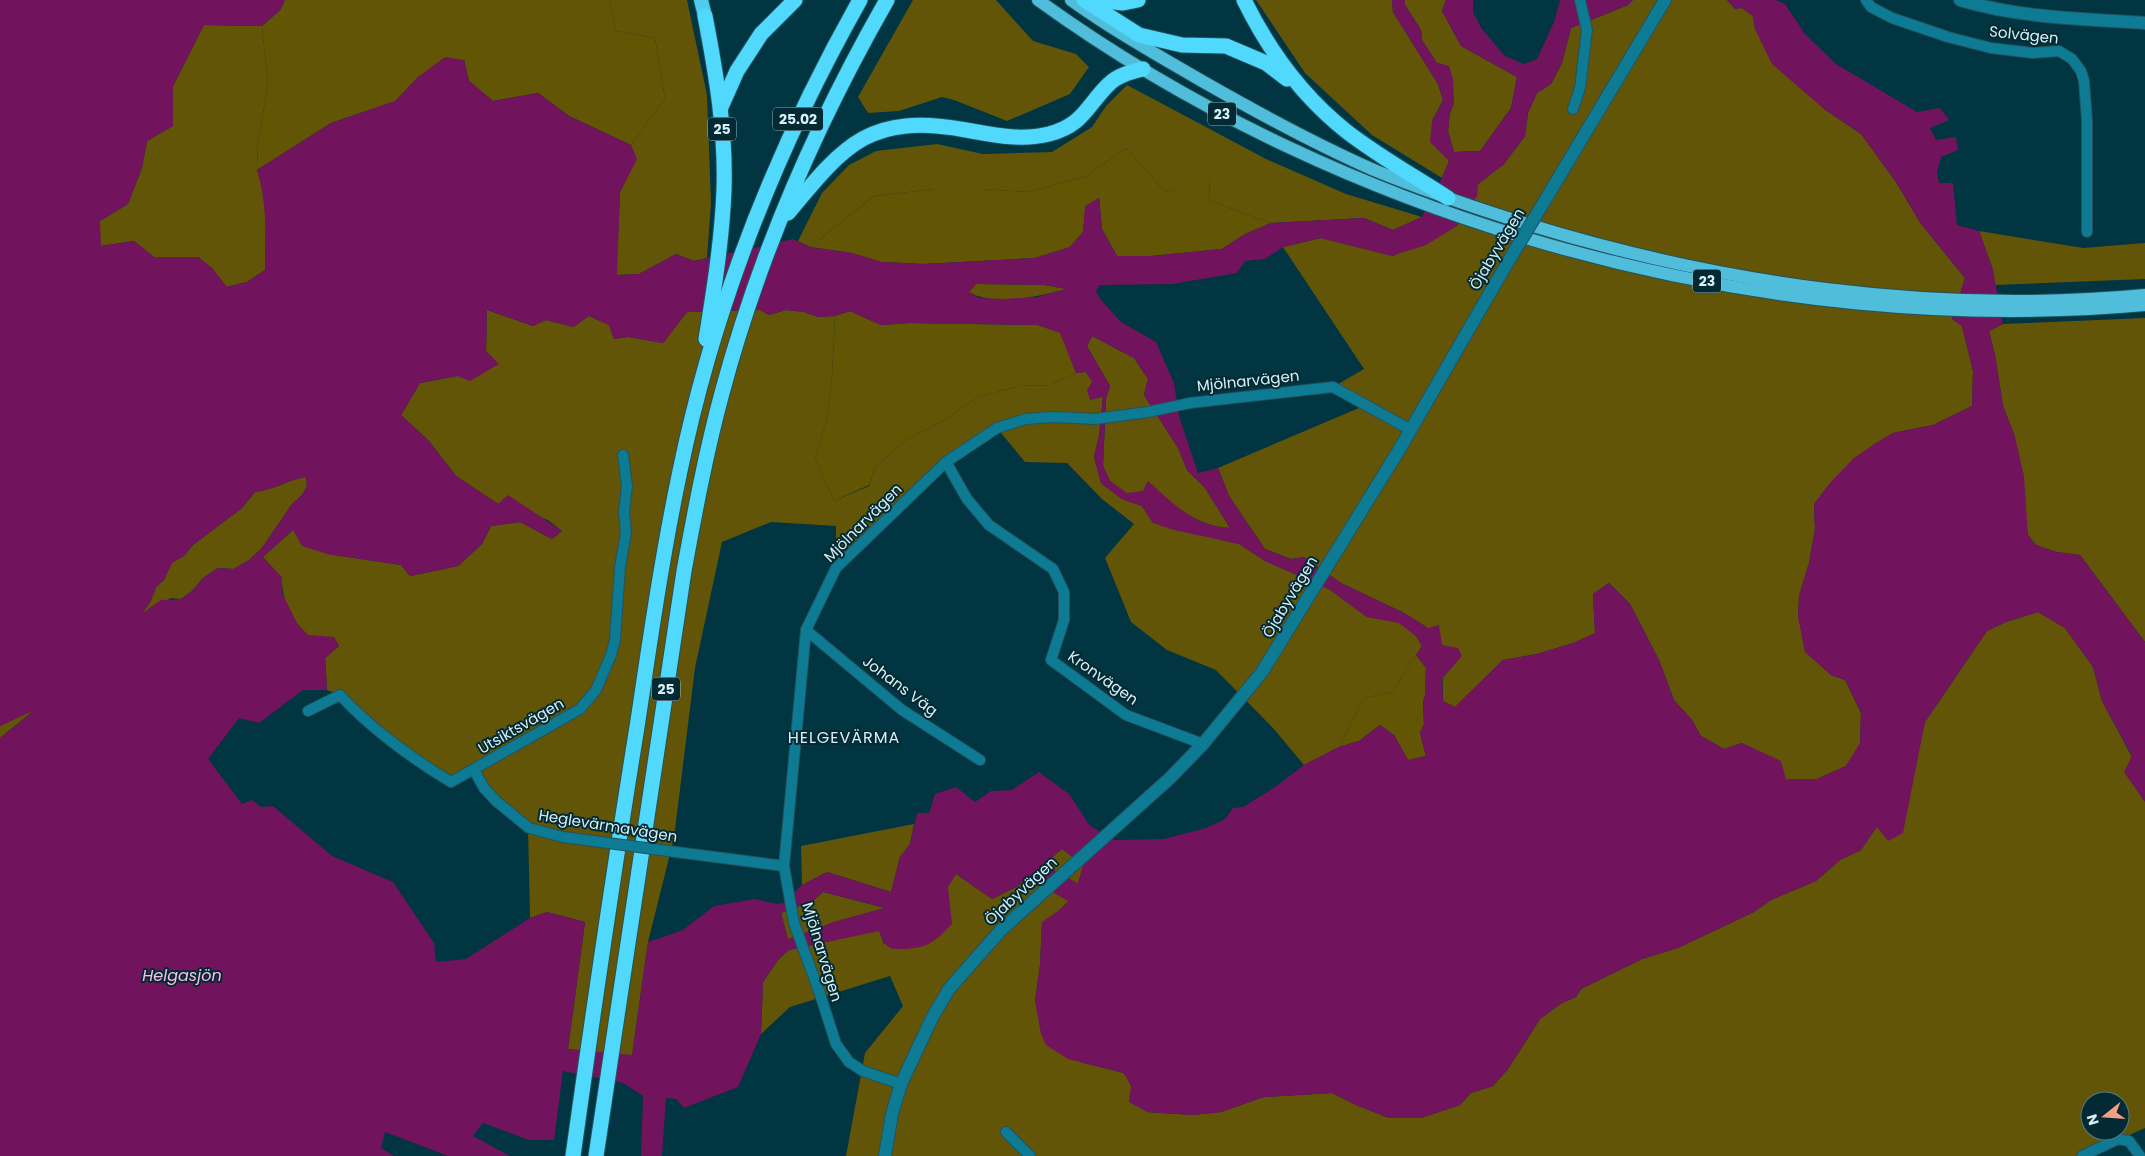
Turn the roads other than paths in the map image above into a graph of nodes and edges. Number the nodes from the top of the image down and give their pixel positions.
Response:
1 (701, 0) edge
2 (795, 0) edge
3 (860, 0) edge
4 (887, 0) edge
5 (1038, 0) edge
6 (1071, 0) edge
7 (1084, 0) edge
8 (1096, 0) edge
9 (1138, 0) edge
10 (1244, 0) edge
11 (1580, 0) edge
12 (1666, 0) edge
13 (1866, 0) edge
14 (1960, 0) edge
15 (705, 16) joint
16 (2145, 23) edge
17 (1143, 69) junction
18 (1303, 90) junction
19 (721, 108) junction
20 (1573, 109) dead end
21 (1424, 185) junction
22 (1448, 198) joint
23 (775, 230) junction
24 (2087, 232) dead end
25 (2145, 295) edge
26 (1952, 304) junction
27 (2145, 305) edge
28 (2000, 306) junction
29 (712, 331) junction
30 (696, 404) joint
31 (1411, 430) junction
32 (622, 455) dead end
33 (946, 462) junction
34 (806, 630) junction
35 (308, 711) dead end
36 (1203, 744) junction
37 (980, 760) dead end
38 (474, 770) junction
39 (784, 866) junction
40 (901, 1084) junction
41 (1006, 1132) dead end
42 (1025, 1155) edge
43 (573, 1156) edge
44 (596, 1156) edge
45 (885, 1156) edge
46 (2082, 1156) edge
47 (2140, 1156) edge

1 - 15 highway, 25
2 - 19 highway
3 - 29 highway, 25.02
4 - 23 highway, 25
5 - 17 main road, 23
6 - 21 main road, 23
7 - 18 highway
8 - 9 highway
10 - 18 highway
11 - 20 street
12 - 31 street, Öjabyvägen, bridge
13 - 24 street, Solvägen
14 - 16 street
15 - 19 highway, 25
17 - 23 highway
17 - 26 main road, 23
18 - 21 highway
19 - 29 highway, 25
21 - 22 highway
22 - 26 main road, 23
23 - 44 highway, 25
25 - 28 main road, 23
26 - 28 main road, 23
27 - 28 main road, 23
29 - 30 highway, 25.02
30 - 43 highway, 25
31 - 33 street, Mjölnarvägen
31 - 36 street, Öjabyvägen
32 - 38 street, Utsiktsvägen
33 - 34 street, Mjölnarvägen
33 - 36 street, Kronvägen
34 - 37 street, Johans Väg
34 - 39 street, Mjölnarvägen
35 - 38 street
36 - 40 street, Öjabyvägen
38 - 39 street, Heglevärmavägen, bridge
39 - 40 street, Mjölnarvägen
40 - 45 street, Öjabyvägen
41 - 42 street
46 - 47 street

